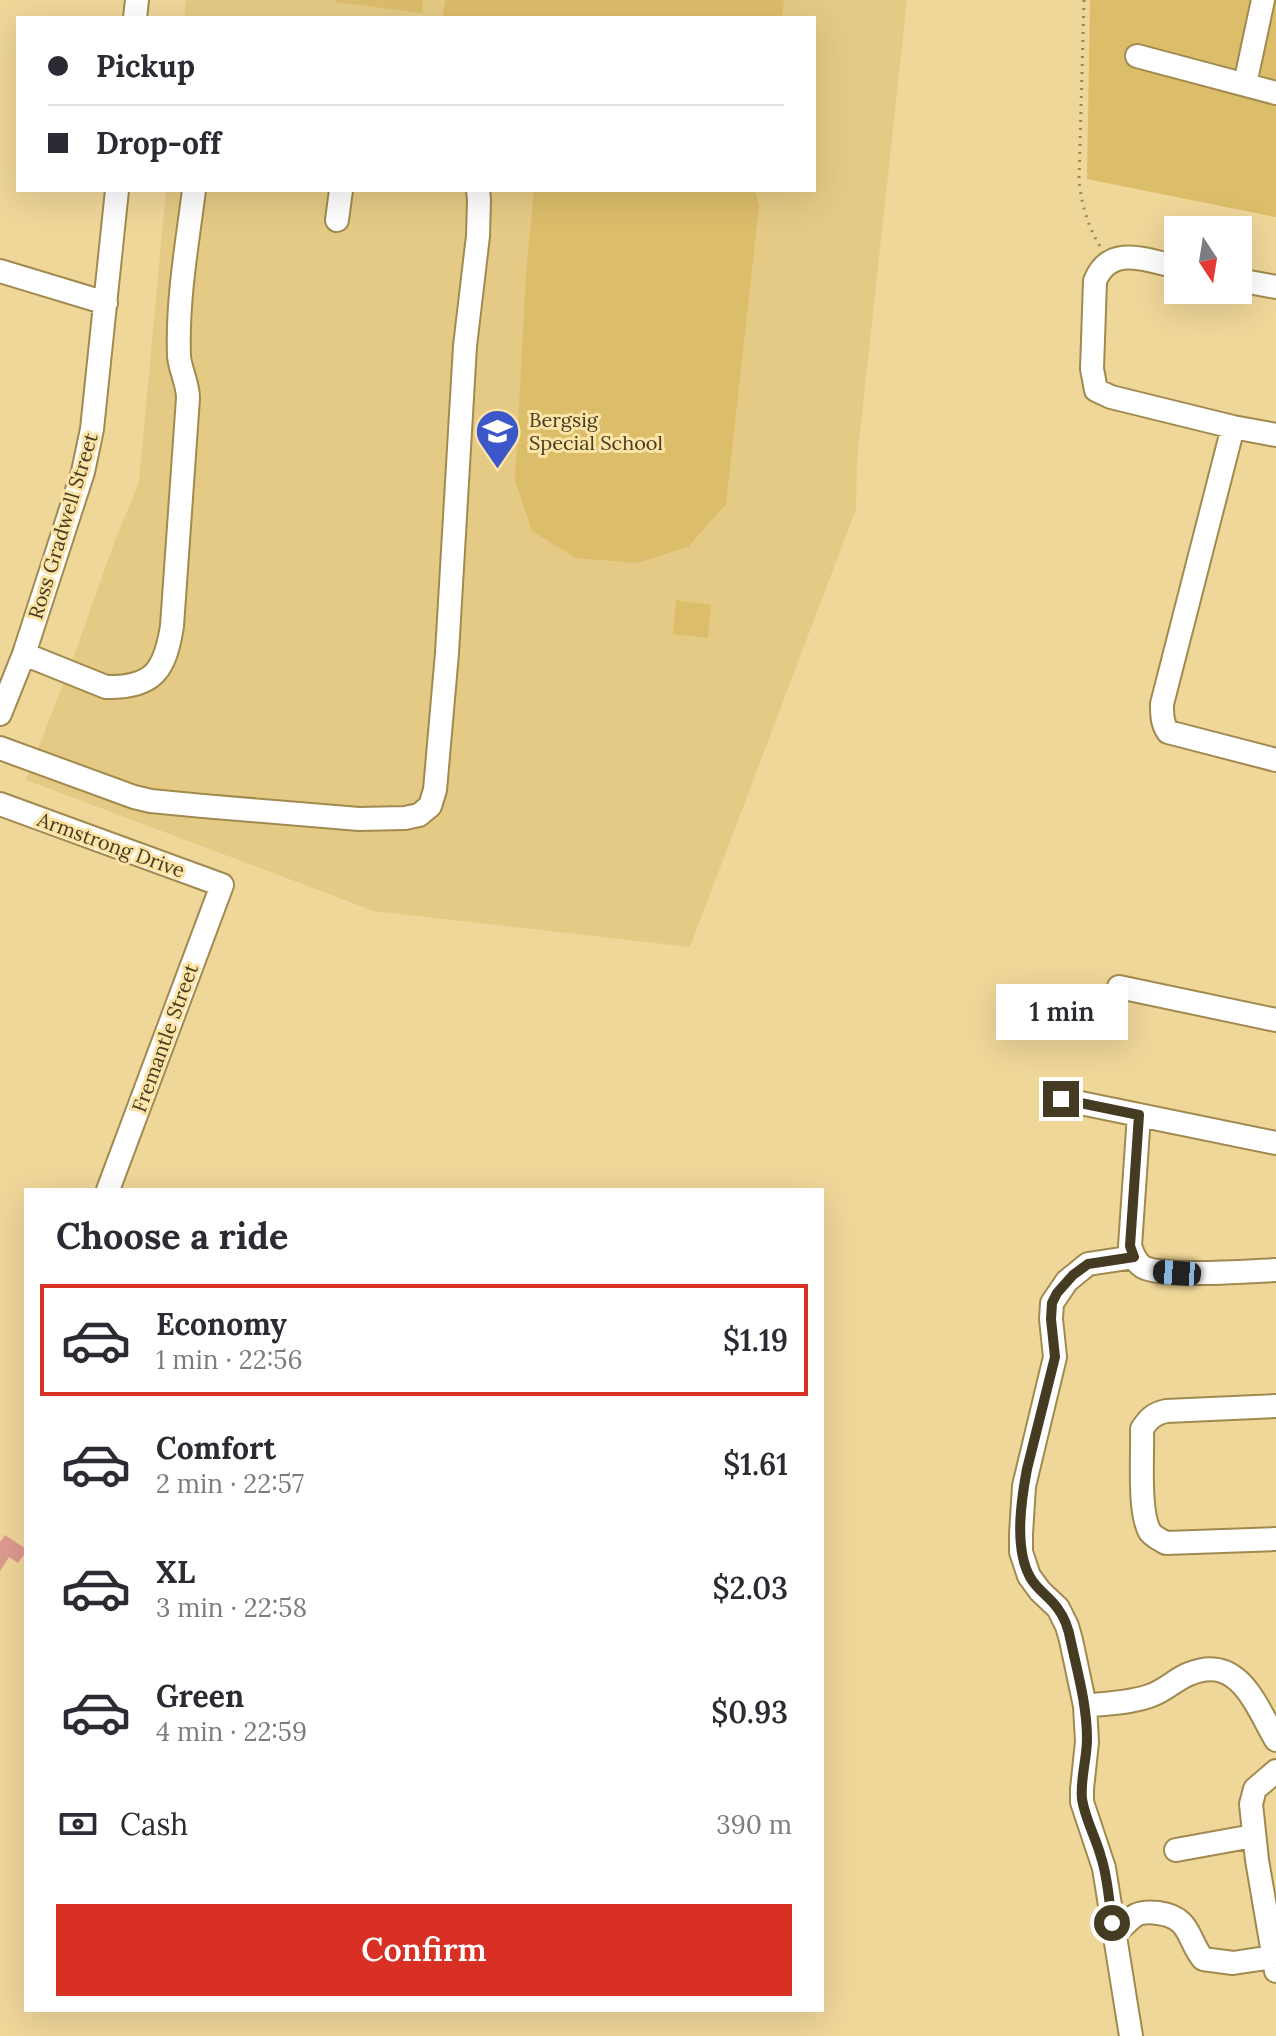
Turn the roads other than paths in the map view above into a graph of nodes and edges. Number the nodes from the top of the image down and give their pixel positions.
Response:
1 (1263, 0) edge
2 (1137, 56) dead end
3 (1245, 84) junction
4 (1276, 93) edge
5 (117, 192) edge
6 (194, 192) edge
7 (341, 192) edge
8 (478, 192) edge
9 (337, 220) dead end
10 (1164, 264) edge
11 (0, 271) edge
12 (1252, 283) edge
13 (1276, 287) edge
14 (106, 303) junction
15 (1233, 427) junction
16 (1276, 435) edge
17 (24, 654) junction
18 (0, 714) edge
19 (0, 748) edge
20 (1276, 760) edge
21 (0, 804) edge
22 (222, 885) joint
23 (1119, 987) dead end
24 (1276, 1020) edge
25 (1061, 1099) dead end
26 (1139, 1115) junction
27 (1276, 1143) edge
28 (109, 1188) edge
29 (1134, 1257) junction
30 (1276, 1270) edge
31 (1276, 1406) edge
32 (1276, 1539) edge
33 (1085, 1706) junction
34 (1276, 1740) edge
35 (1276, 1771) edge
36 (1253, 1836) junction
37 (1176, 1850) dead end
38 (1270, 1904) edge
39 (1113, 1932) junction
40 (1274, 1964) edge
41 (1131, 2036) edge

1 - 3 street
2 - 3 street
3 - 4 street
5 - 14 street, Ross Gradwell Street
6 - 17 street
7 - 9 street
8 - 19 street
10 - 15 street
11 - 14 street
12 - 13 street
14 - 17 street, Ross Gradwell Street
15 - 16 street
15 - 20 street
17 - 18 street, Ross Gradwell Street
21 - 22 street, Armstrong Drive
22 - 28 street, Fremantle Street
23 - 24 street
25 - 26 street
26 - 27 street
26 - 29 street
29 - 30 street
29 - 33 street
31 - 32 street
33 - 34 street
33 - 39 street
35 - 36 street
36 - 37 street
36 - 38 street
38 - 40 street
39 - 40 street
39 - 41 street

